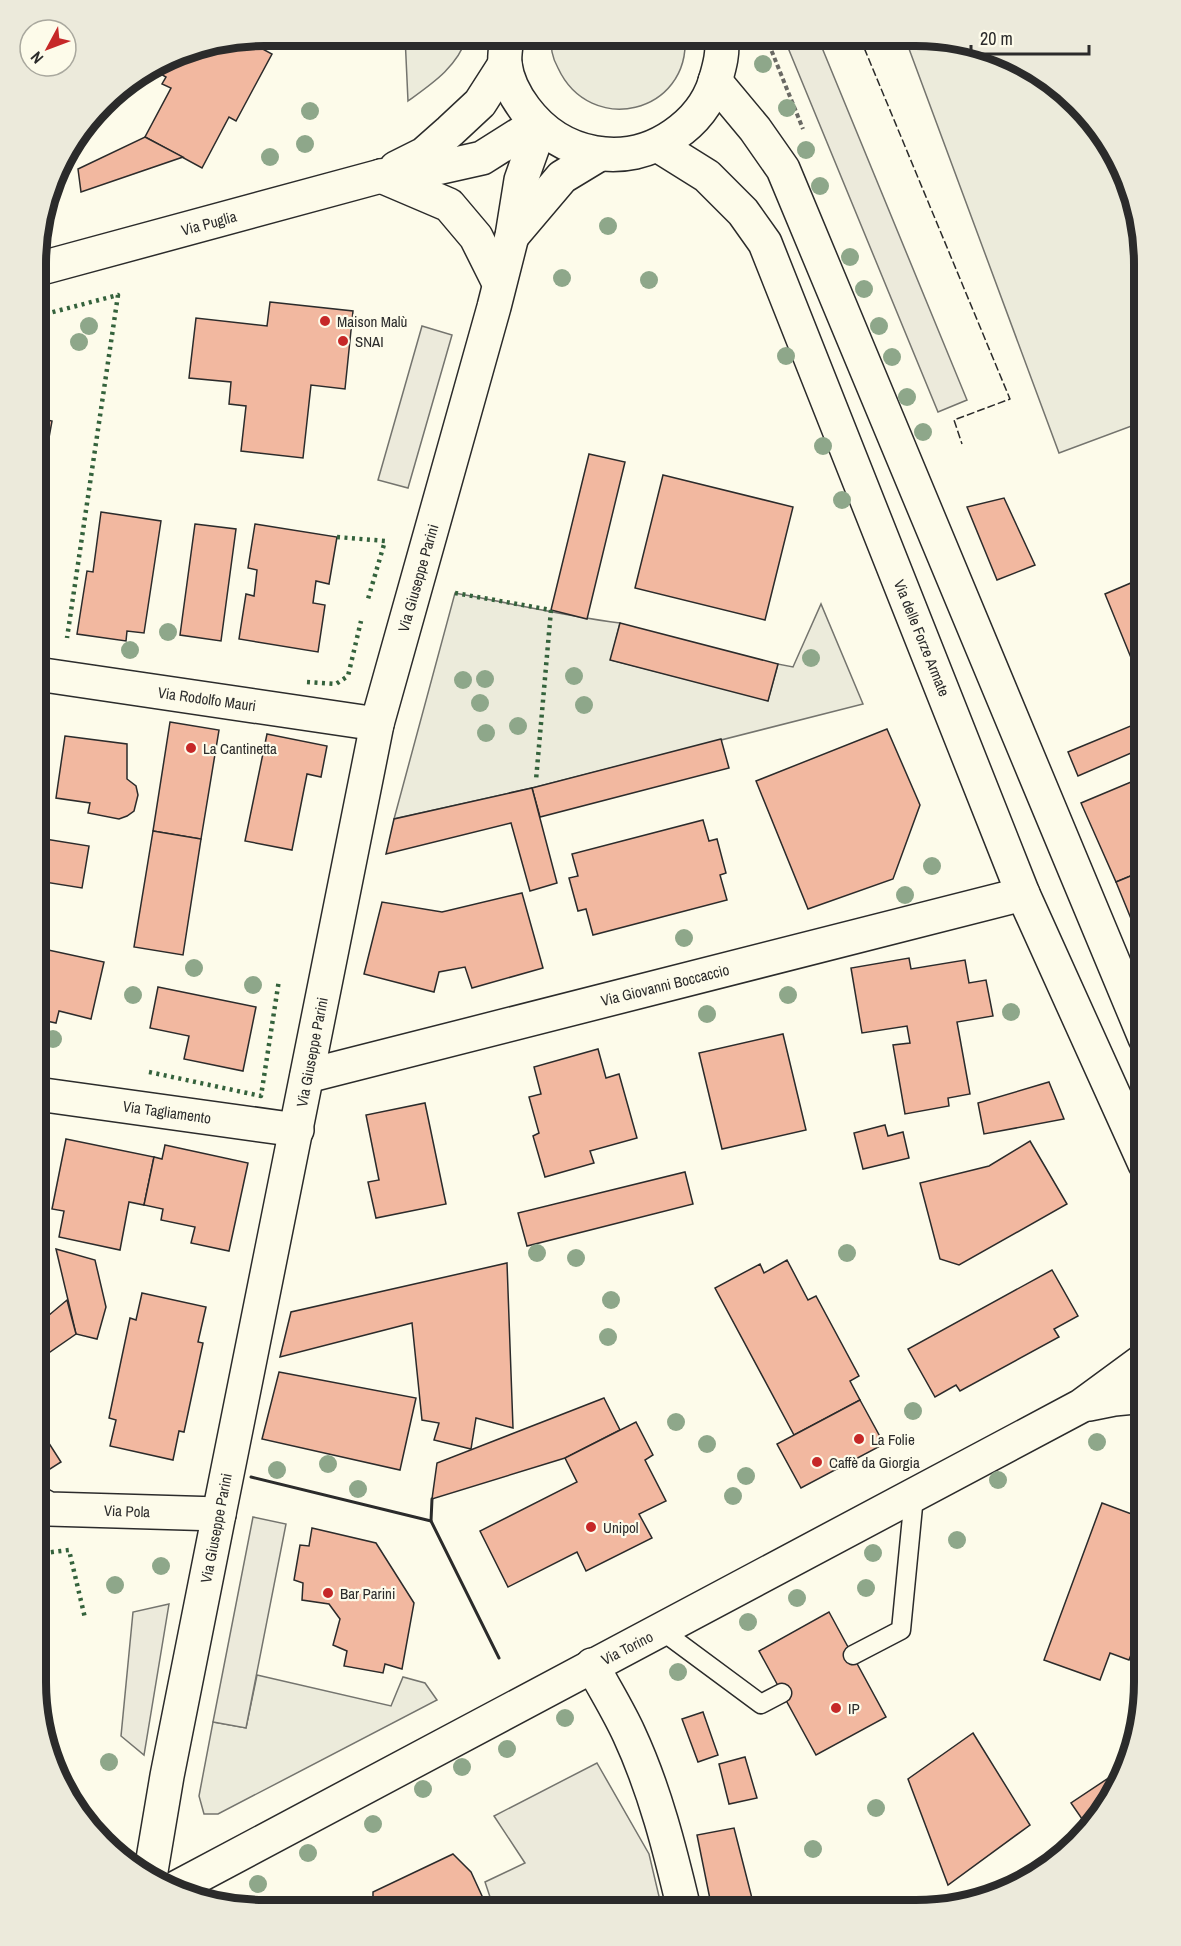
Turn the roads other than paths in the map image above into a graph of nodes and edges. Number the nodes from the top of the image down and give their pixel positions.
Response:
1 (722, 46) edge
2 (506, 50) edge
3 (715, 81) junction
4 (538, 125) junction
5 (659, 146) junction
6 (600, 154) junction
7 (381, 176) junction
8 (512, 236) junction
9 (46, 267) edge
10 (499, 283) junction
11 (46, 675) edge
12 (377, 724) junction
13 (1023, 894) junction
14 (1134, 1012) edge
15 (307, 1076) junction
16 (46, 1095) edge
17 (297, 1130) junction
18 (1134, 1140) edge
19 (1134, 1367) edge
20 (1134, 1397) edge
21 (1082, 1406) junction
22 (914, 1496) junction
23 (46, 1507) edge
24 (219, 1514) junction
25 (661, 1630) junction
26 (853, 1655) dead end
27 (603, 1660) junction
28 (782, 1693) dead end
29 (152, 1868) edge
30 (183, 1884) edge
31 (682, 1900) edge

1 - 3 street
2 - 4 street
2 - 7 street, Via Puglia
3 - 5 street
3 - 14 street
4 - 6 street
4 - 7 street, Via Puglia
4 - 8 street, Via Giuseppe Parini
5 - 6 street
5 - 13 street, Via delle Forze Armate
6 - 8 street, Via Giuseppe Parini
7 - 9 street, Via Puglia
7 - 10 street
8 - 10 street, Via Giuseppe Parini
10 - 12 street, Via Giuseppe Parini
11 - 12 street, Via Rodolfo Mauri
12 - 15 street, Via Giuseppe Parini
13 - 15 street, Via Giovanni Boccaccio
13 - 18 street, Via delle Forze Armate
15 - 17 street, Via Giuseppe Parini
16 - 17 street, Via Tagliamento
17 - 24 street, Via Giuseppe Parini
19 - 21 street, Via Torino
20 - 21 street, Via Torino
21 - 22 street, Via Torino
22 - 25 street, Via Torino
22 - 26 lane
23 - 24 street, Via Pola
24 - 29 street, Via Giuseppe Parini
25 - 27 street, Via Torino
25 - 28 lane
27 - 30 street, Via Torino
27 - 31 street

